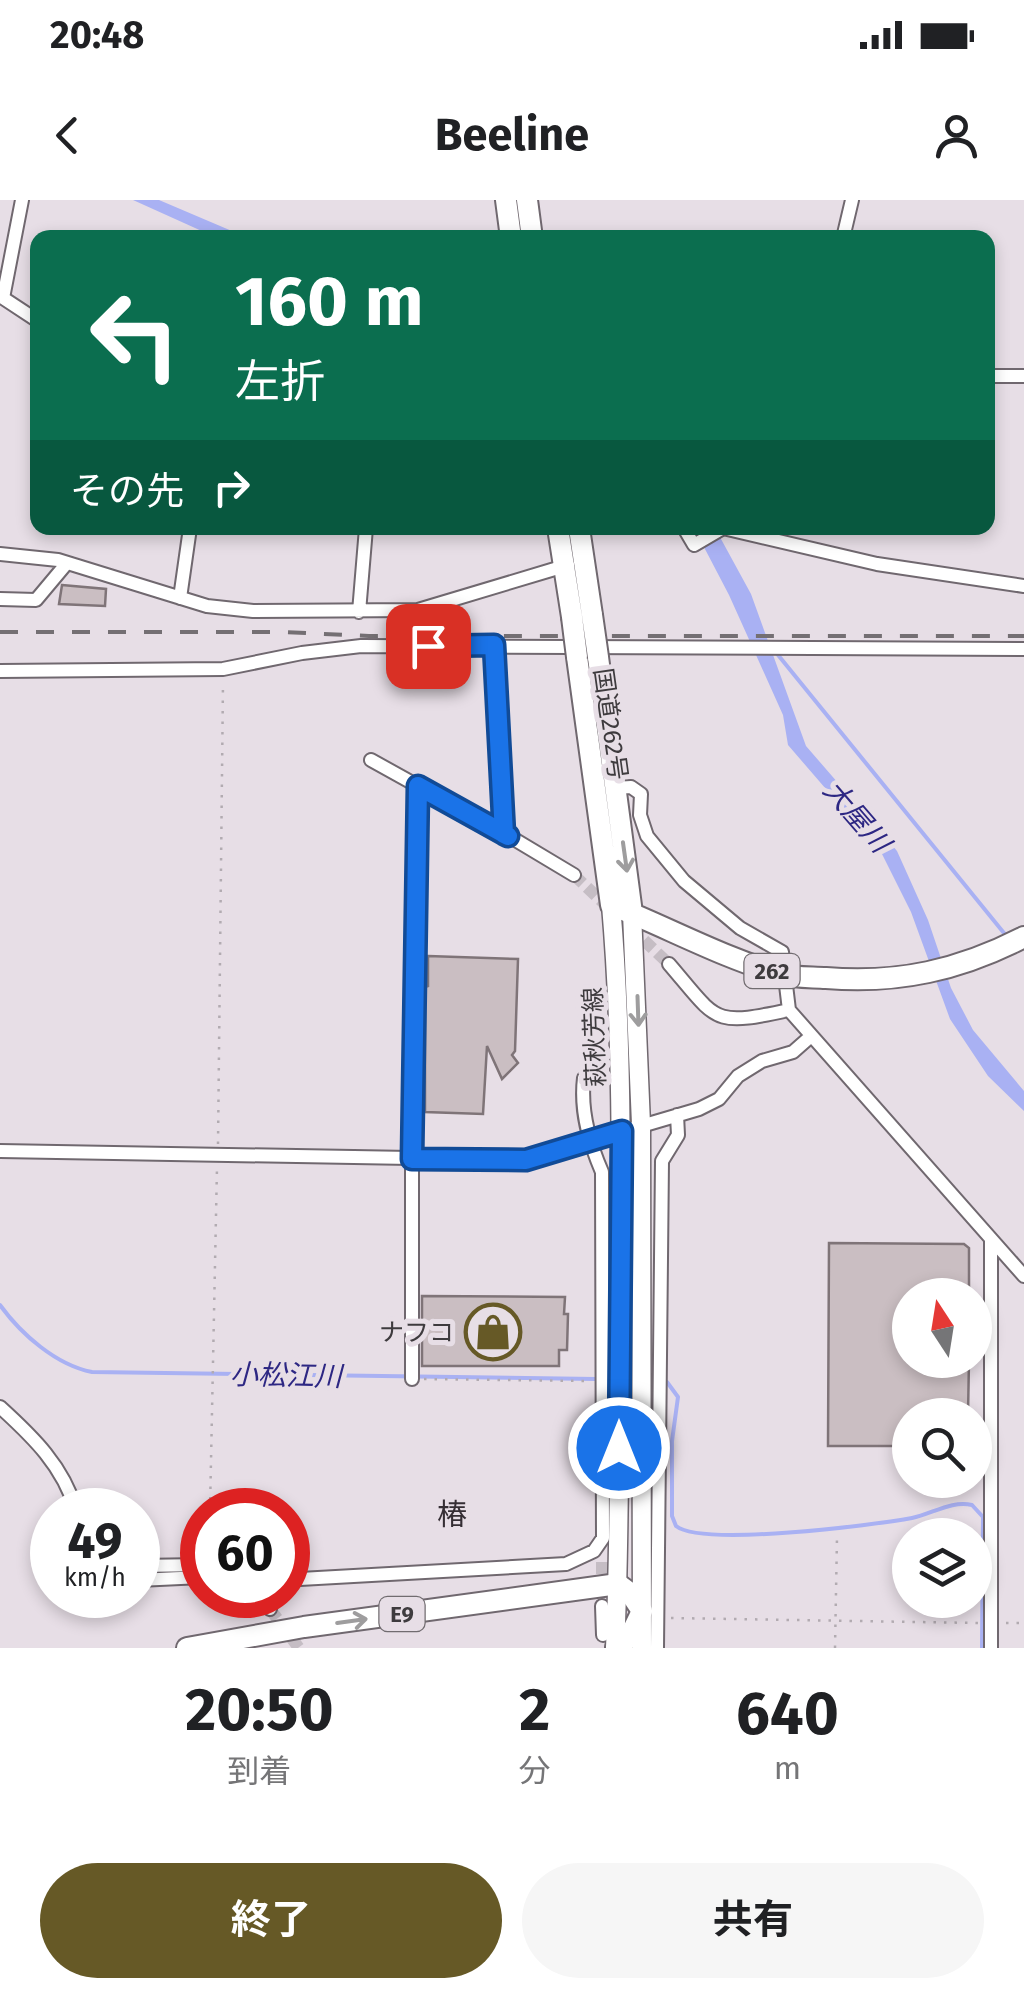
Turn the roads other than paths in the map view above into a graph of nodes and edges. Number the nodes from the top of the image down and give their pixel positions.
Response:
1 (22, 200) edge
2 (506, 200) edge
3 (527, 200) edge
4 (852, 200) edge
5 (511, 230) edge
6 (531, 230) edge
7 (845, 230) edge
8 (1, 298) edge
9 (30, 316) edge
10 (995, 376) edge
11 (1024, 376) edge
12 (189, 535) edge
13 (365, 535) edge
14 (561, 535) edge
15 (577, 535) edge
16 (688, 535) edge
17 (709, 535) edge
18 (746, 535) edge
19 (0, 554) edge
20 (67, 563) junction
21 (574, 563) junction
22 (1024, 586) edge
23 (180, 598) junction
24 (0, 599) edge
25 (359, 612) junction
26 (494, 645) junction
27 (1024, 650) edge
28 (587, 657) junction
29 (0, 671) edge
30 (371, 760) dead end
31 (418, 786) junction
32 (616, 788) junction
33 (508, 836) junction
34 (574, 875) tunnel mouth
35 (610, 905) junction
36 (632, 913) junction
37 (1024, 937) edge
38 (669, 964) tunnel mouth
39 (784, 975) junction
40 (789, 1010) junction
41 (810, 1036) junction
42 (584, 1078) dead end
43 (677, 1115) junction
44 (642, 1124) junction
45 (622, 1131) junction
46 (589, 1141) junction
47 (0, 1151) edge
48 (412, 1159) junction
49 (991, 1240) junction
50 (1024, 1276) edge
51 (412, 1379) road end
52 (0, 1408) edge
53 (67, 1488) edge
54 (310, 1578) edge
55 (618, 1584) junction
56 (602, 1606) tunnel mouth
57 (650, 1614) junction
58 (611, 1644) edge
59 (187, 1648) edge
60 (642, 1648) edge
61 (658, 1648) edge
62 (991, 1648) edge

1 - 8 street
2 - 5 highway
3 - 6 highway
4 - 7 street
8 - 9 street
10 - 11 street
12 - 23 street
13 - 25 street
14 - 21 highway, 国道262号
15 - 21 highway, 国道262号
16 - 17 street
18 - 22 street
19 - 20 street
20 - 23 street
20 - 24 street
21 - 25 street
21 - 28 highway, 国道262号, bridge
23 - 25 street
26 - 27 street
26 - 29 street
26 - 33 street
28 - 32 highway, 国道262号
28 - 35 highway, 国道262号
30 - 31 street
31 - 33 street
31 - 48 street
32 -> 36 highway, 国道262号
32 - 39 street
33 - 34 street
35 - 36 highway, 262
35 - 45 main road, 萩秋芳線
36 - 39 highway, 262
36 -> 44 main road, 萩秋芳線
37 - 39 highway, 262
38 - 40 street
39 - 40 street
40 - 41 street
41 - 43 street
41 - 49 street
42 - 46 street
43 - 44 street
43 - 57 street
44 - 45 street
44 - 57 main road, 萩秋芳線
45 - 46 street
45 - 55 main road, 萩秋芳線
46 - 48 street
46 - 54 street
47 - 48 street
48 - 51 street
49 - 50 street
49 - 62 street
52 - 53 street
55 - 57 highway
55 - 58 main road, 萩秋芳線
59 -> 55 highway, E9
56 - 58 street
57 - 58 highway
57 - 60 main road, 萩秋芳線
57 - 61 street

